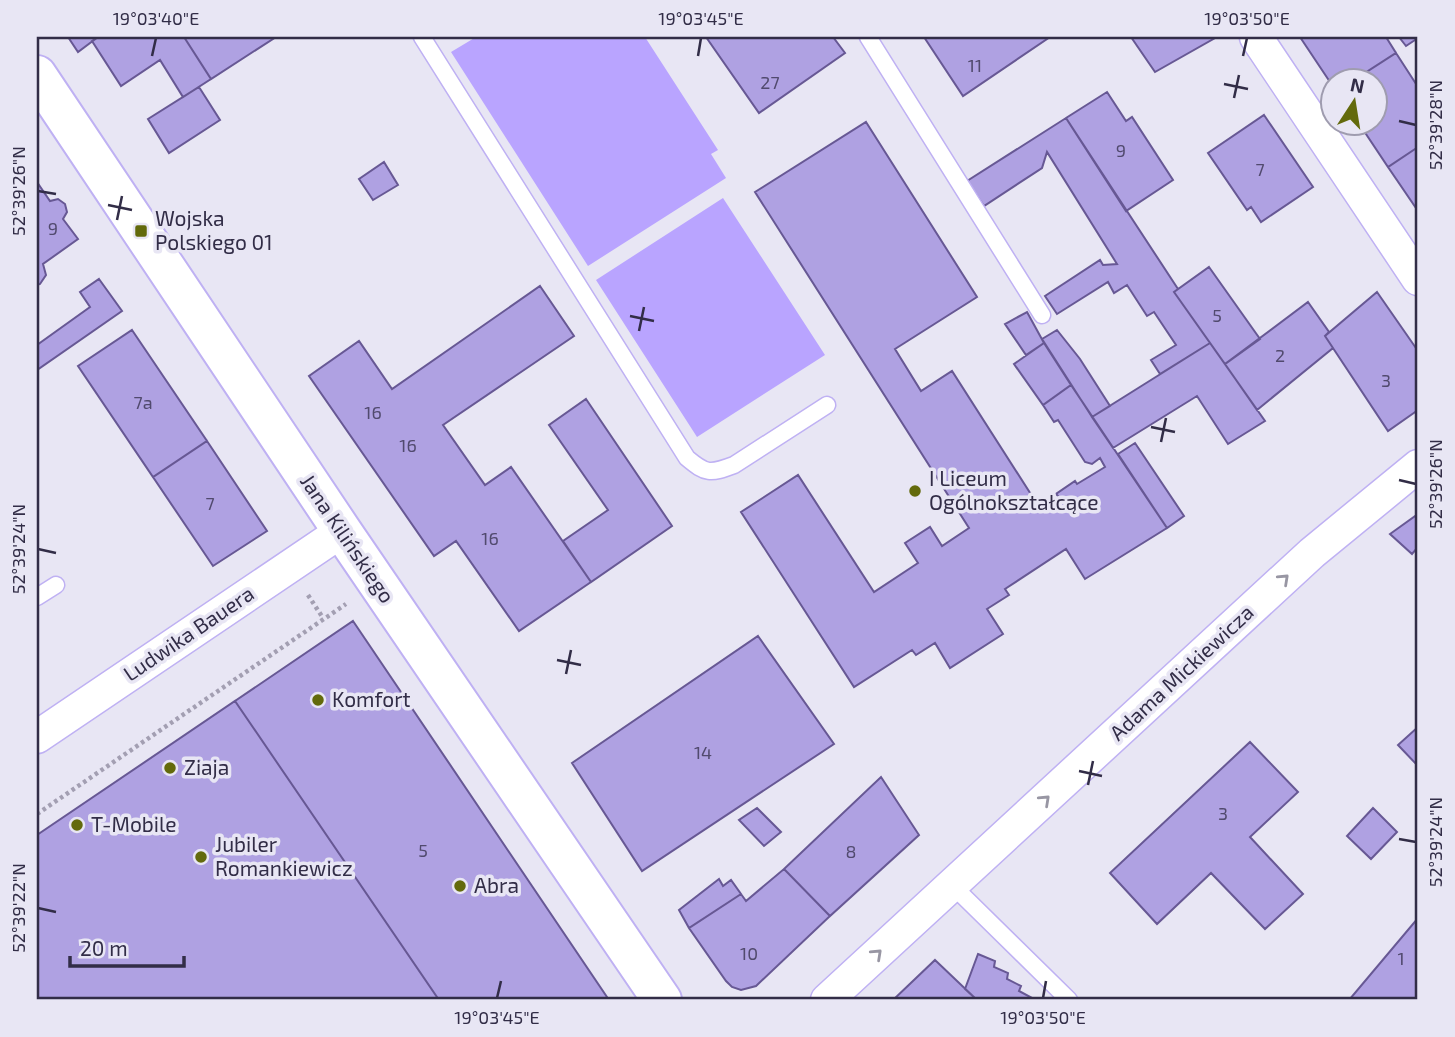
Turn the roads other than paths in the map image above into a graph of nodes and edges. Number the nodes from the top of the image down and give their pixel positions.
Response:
1 (422, 37) edge
2 (868, 37) edge
3 (1255, 37) edge
4 (37, 75) edge
5 (1418, 279) edge
6 (1042, 315) dead end
7 (827, 405) dead end
8 (1418, 466) edge
9 (342, 531) junction
10 (55, 585) dead end
11 (37, 597) edge
12 (37, 737) edge
13 (952, 886) junction
14 (662, 1000) edge
15 (827, 1000) edge
16 (1069, 1000) edge

1 - 7 lane
2 - 6 lane
3 - 5 street
4 - 9 street, Jana Kilińskiego
13 -> 8 street, Adama Mickiewicza
9 - 12 street, Ludwika Bauera
9 - 14 street, Jana Kilińskiego
10 - 11 lane
15 -> 13 street, Adama Mickiewicza
13 - 16 lane

